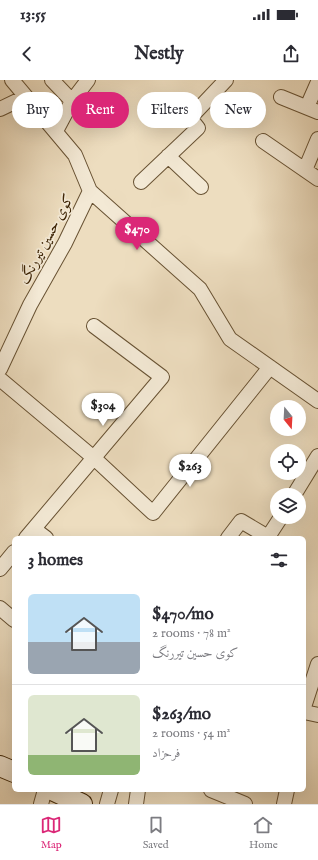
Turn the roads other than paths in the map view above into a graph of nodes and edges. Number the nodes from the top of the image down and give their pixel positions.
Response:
1 (12, 80) edge
2 (52, 80) edge
3 (88, 80) edge
4 (226, 80) edge
5 (318, 82) edge
6 (21, 92) edge
7 (79, 92) edge
8 (281, 98) dead end
9 (71, 101) edge
10 (12, 103) edge
11 (71, 104) edge
12 (0, 109) edge
13 (313, 109) edge
14 (53, 128) edge
15 (56, 131) junction
16 (318, 139) edge
17 (263, 141) dead end
18 (168, 156) junction
19 (305, 170) junction
20 (318, 179) edge
21 (141, 182) dead end
22 (201, 187) dead end
23 (90, 191) junction
24 (94, 326) dead end
25 (270, 367) junction
26 (0, 369) edge
27 (0, 379) edge
28 (318, 401) edge
29 (318, 456) edge
30 (94, 458) junction
31 (298, 488) edge
32 (276, 524) edge
33 (30, 534) edge
34 (230, 536) edge
35 (266, 536) edge
36 (269, 536) edge
37 (12, 554) edge
38 (0, 569) edge
39 (0, 608) edge
40 (12, 618) edge
41 (318, 664) edge
42 (306, 701) edge
43 (306, 712) edge
44 (318, 715) edge
45 (0, 766) edge
46 (12, 771) edge
47 (44, 792) edge
48 (56, 792) edge
49 (110, 792) edge
50 (138, 792) edge
51 (216, 792) edge
52 (287, 792) edge
53 (41, 804) edge
54 (82, 804) edge
55 (107, 804) edge
56 (136, 804) edge
57 (245, 804) edge
58 (284, 804) edge

1 - 6 street
2 - 9 street
3 - 7 street
4 - 18 street
5 - 13 street
8 - 13 street
10 - 12 street
11 - 15 street
14 - 15 street
15 - 23 street
16 - 19 street
17 - 19 street
18 - 21 street
18 - 22 street
19 - 20 street
23 - 25 street, کوی حسین تیررنگ
23 - 26 street, کوی حسین تیررنگ
24 - 30 street
25 - 28 street, کوی حسین تیررنگ
25 - 30 street
27 - 30 street
29 - 31 street
30 - 33 street
32 - 36 street
34 - 35 street
37 - 38 street
39 - 40 street
41 - 42 street
43 - 44 street
45 - 46 main road
47 - 53 street
48 - 54 main road
49 - 55 street
50 - 56 street
51 - 57 street
52 - 58 street

